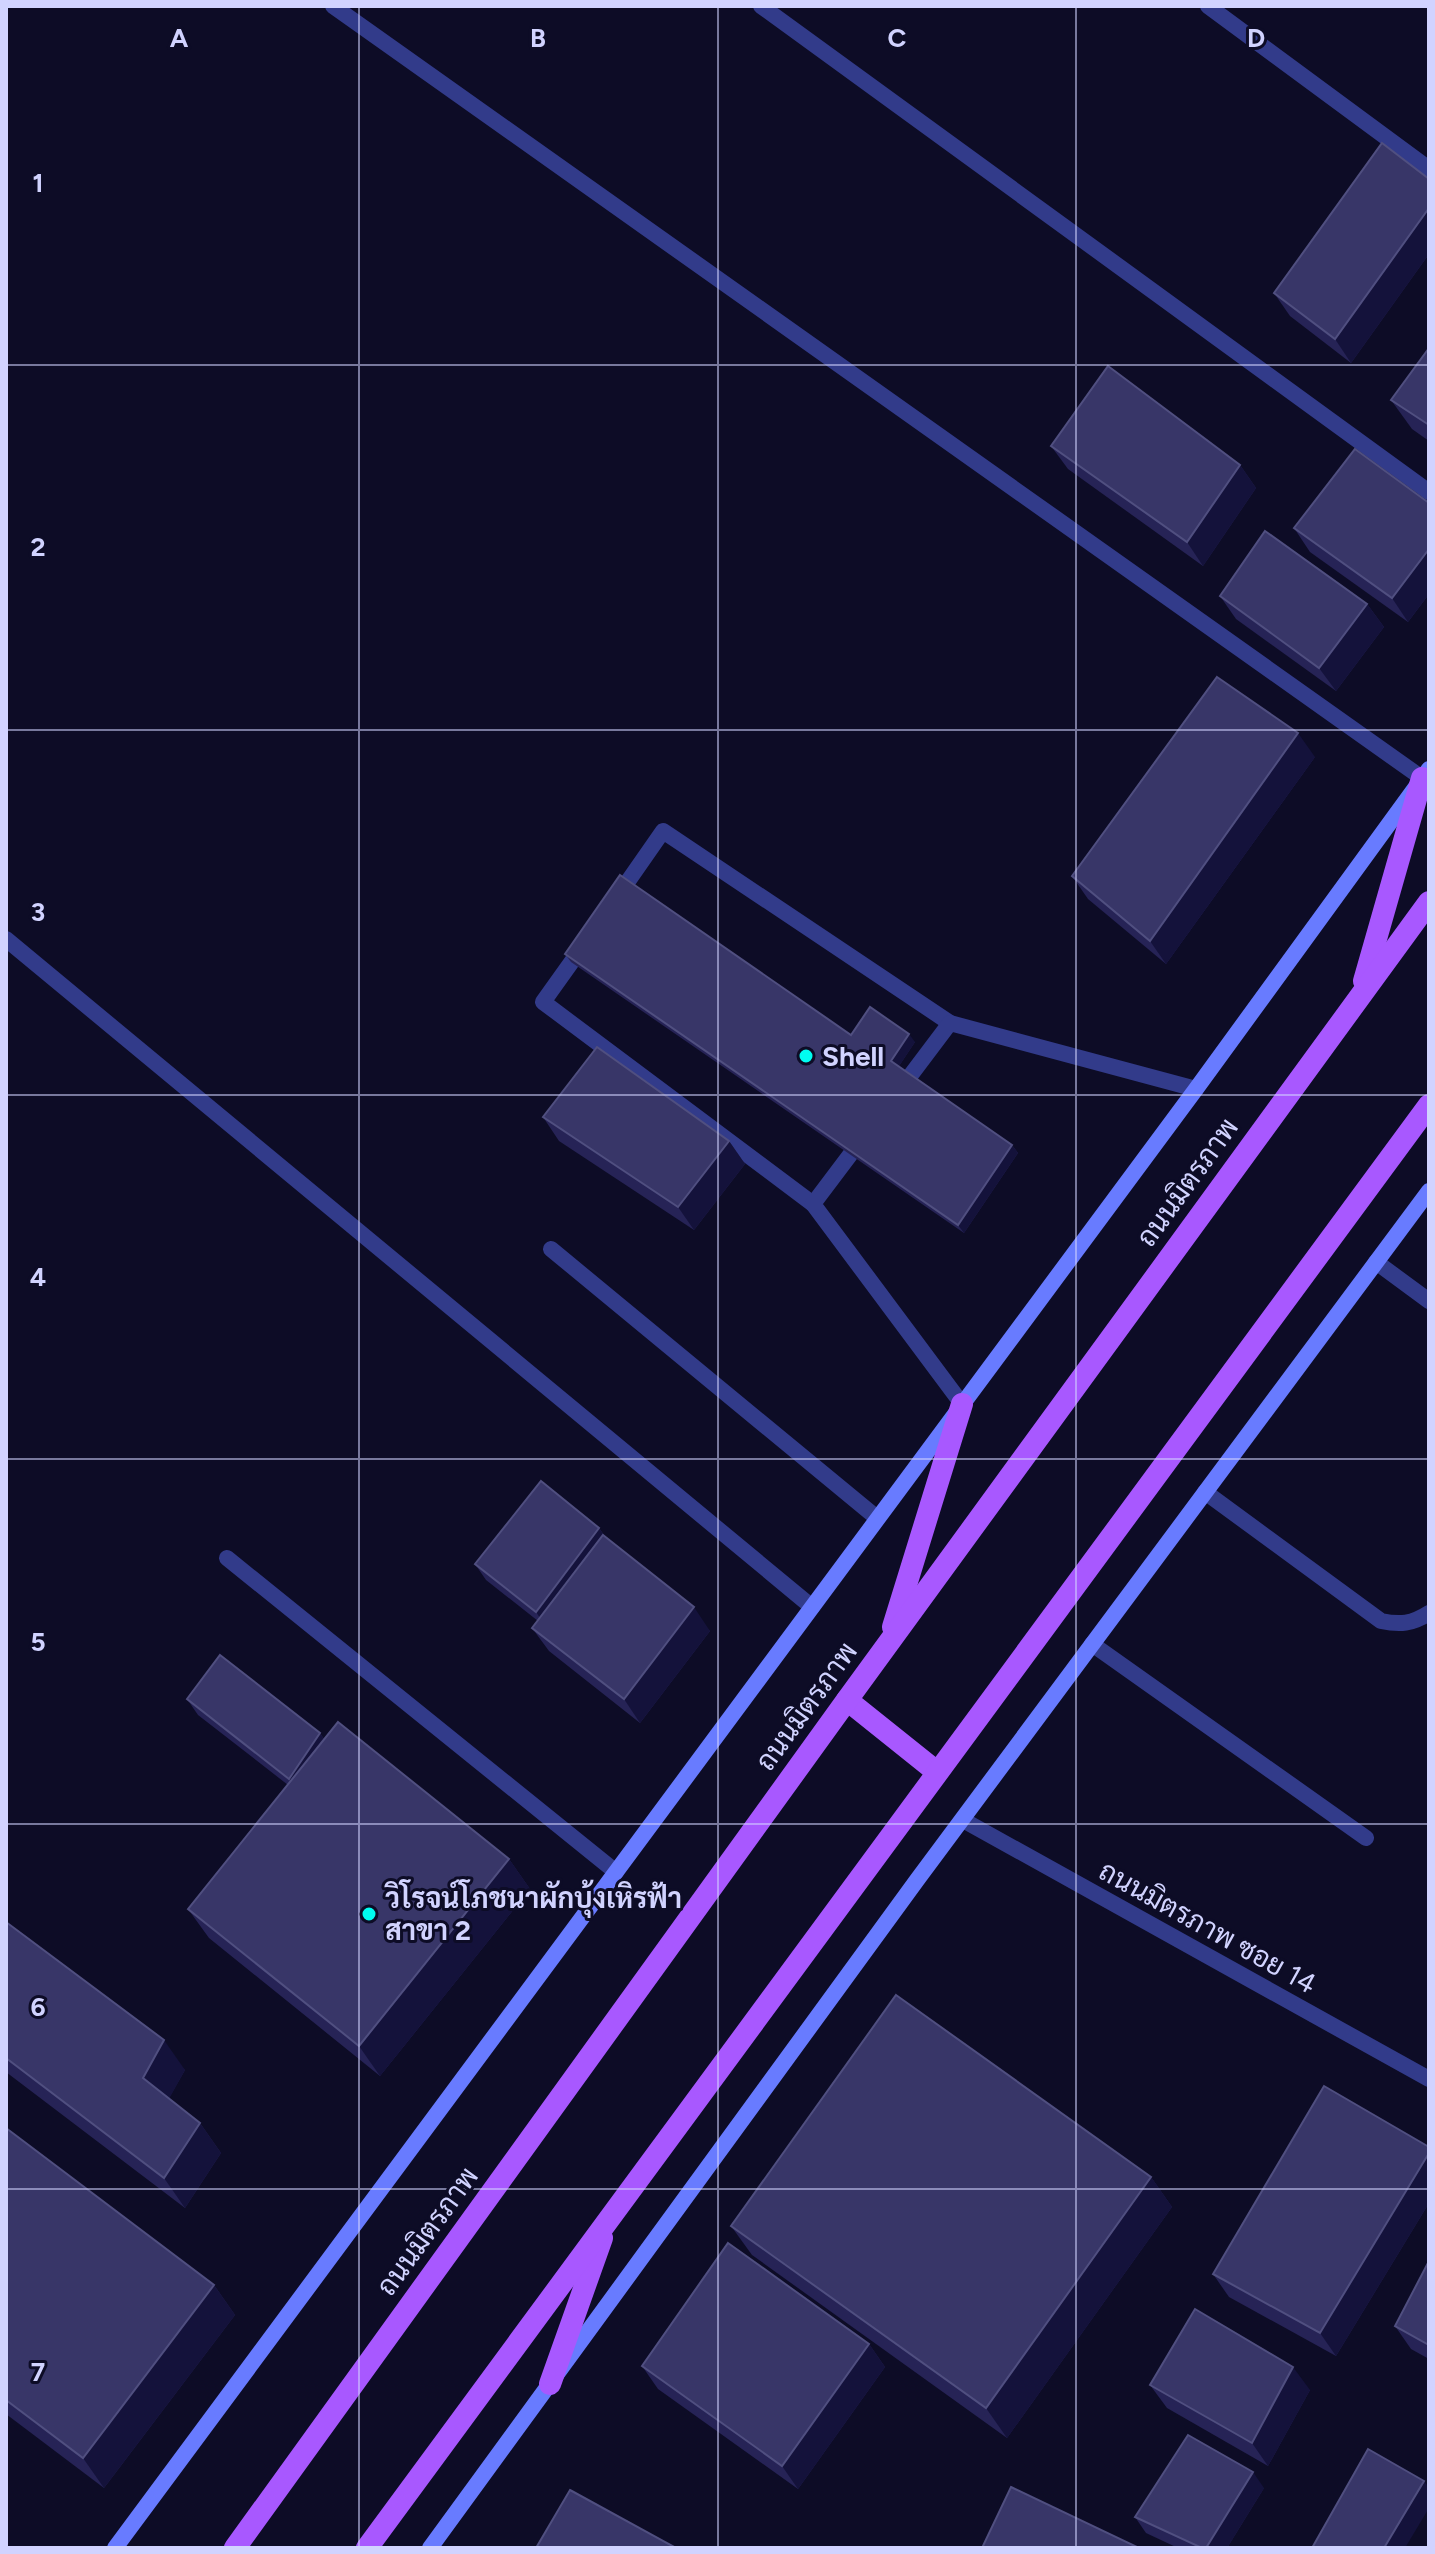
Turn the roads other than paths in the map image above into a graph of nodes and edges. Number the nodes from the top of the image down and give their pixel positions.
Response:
1 (333, 6) edge
2 (761, 6) edge
3 (1208, 6) edge
4 (1429, 169) edge
5 (1429, 492) edge
6 (1426, 774) edge
7 (1429, 902) edge
8 (6, 939) edge
9 (1359, 997) junction
10 (950, 1023) junction
11 (1196, 1089) junction
12 (1429, 1105) edge
13 (886, 1108) edge
14 (868, 1132) edge
15 (1429, 1191) edge
16 (813, 1204) junction
17 (551, 1249) dead end
18 (1376, 1262) junction
19 (1429, 1301) edge
20 (962, 1404) junction
21 (1205, 1492) junction
22 (877, 1518) junction
23 (227, 1558) dead end
24 (812, 1607) junction
25 (1429, 1613) edge
26 (888, 1644) junction
27 (1092, 1644) junction
28 (847, 1700) junction
29 (937, 1772) junction
30 (963, 1820) junction
31 (1366, 1838) dead end
32 (616, 1872) junction
33 (1429, 2079) edge
34 (611, 2215) junction
35 (550, 2384) junction
36 (115, 2548) edge
37 (235, 2548) edge
38 (367, 2548) edge
39 (430, 2548) edge

1 - 6 street
2 - 5 street
3 - 4 street
6 - 9 main road
6 - 11 main road
7 - 9 main road, ถนนมิตรภาพ
8 - 24 street
9 - 26 main road, ถนนมิตรภาพ
10 - 11 street
10 - 13 street
10 - 16 street
11 - 20 main road
12 - 29 main road
14 - 16 street
15 - 18 main road
16 - 20 street
17 - 22 street
18 - 19 street
18 - 21 main road
20 - 22 main road
20 - 26 main road
21 - 25 street
21 - 27 main road
22 - 24 main road
23 - 32 street
24 - 32 main road
26 - 28 main road, ถนนมิตรภาพ
27 - 30 main road
27 - 31 street
28 - 29 main road
28 - 37 main road, ถนนมิตรภาพ
29 - 34 main road
30 - 33 street, ถนนมิตรภาพ ซอย 14
30 - 35 main road
32 - 36 main road
34 - 35 main road
34 - 38 main road
35 - 39 main road

